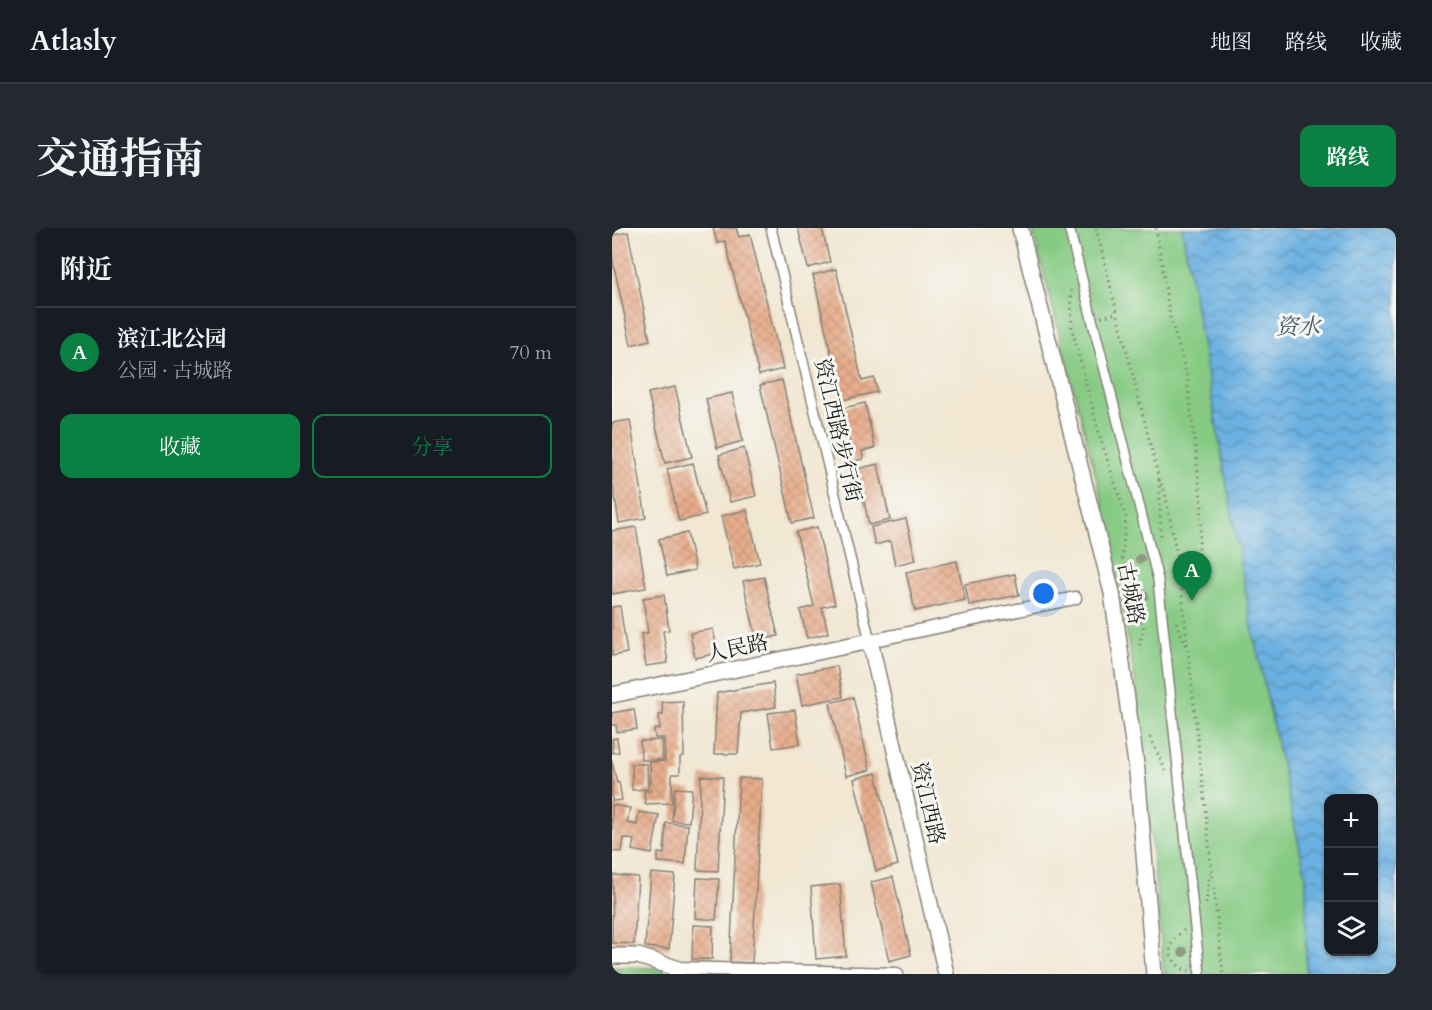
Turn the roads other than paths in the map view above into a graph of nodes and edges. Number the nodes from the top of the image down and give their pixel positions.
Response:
1 (771, 228) edge
2 (1020, 228) edge
3 (1070, 228) edge
4 (1075, 598) dead end
5 (870, 641) junction
6 (612, 695) edge
7 (612, 956) edge
8 (676, 971) edge
9 (897, 974) edge
10 (946, 974) edge
11 (1154, 974) edge
12 (1200, 974) edge

1 - 5 street, 资江西路步行街
2 - 11 street, 古城路
3 - 12 street
4 - 5 street
5 - 6 street, 人民路
5 - 10 street, 资江西路
7 - 8 street
8 - 9 street

